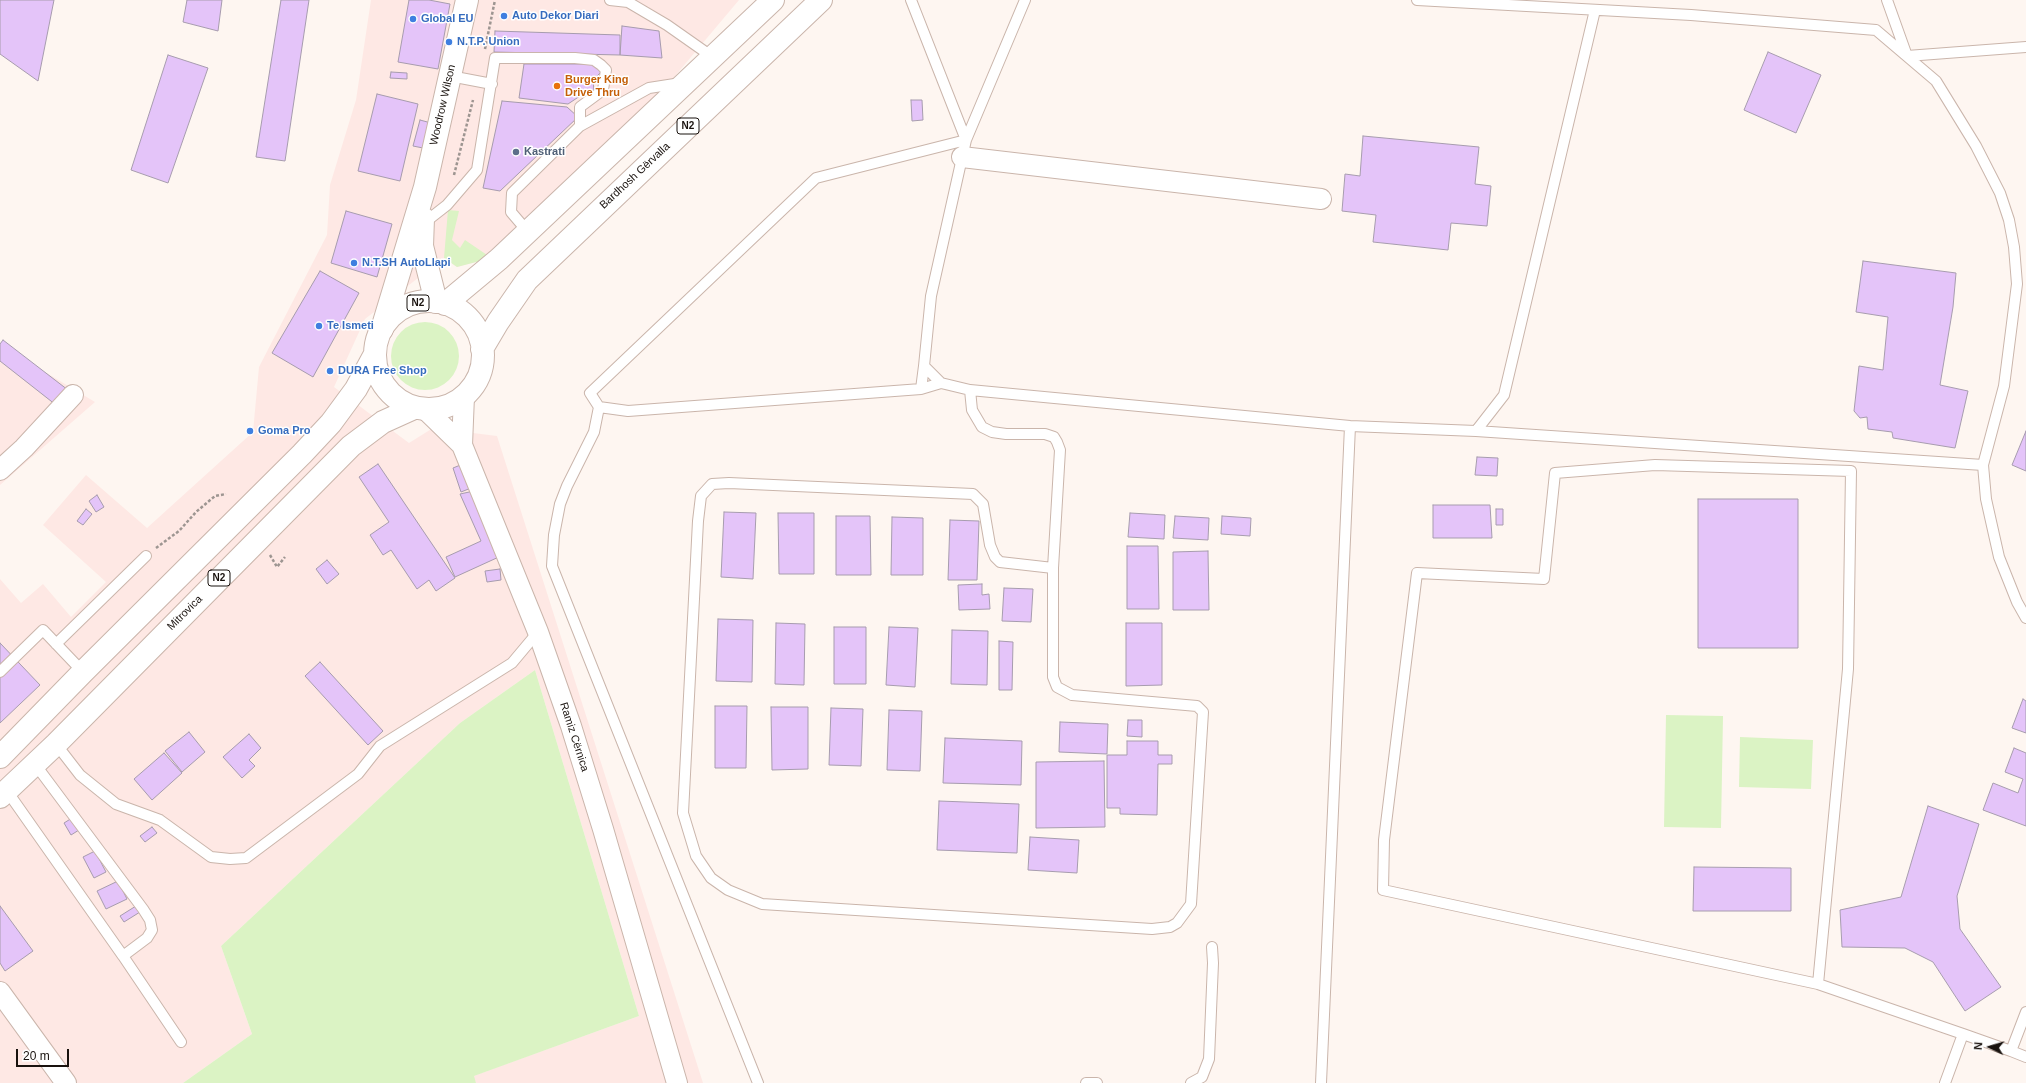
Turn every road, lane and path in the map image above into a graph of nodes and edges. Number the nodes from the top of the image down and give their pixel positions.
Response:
1 (467, 0) edge
2 (610, 0) edge
3 (773, 0) edge
4 (821, 0) edge
5 (911, 0) edge
6 (1026, 0) edge
7 (1417, 0) edge
8 (1887, 0) edge
9 (1595, 10) junction
10 (2026, 47) edge
11 (1907, 56) junction
12 (712, 59) junction
13 (450, 76) junction
14 (687, 83) junction
15 (492, 84) junction
16 (580, 126) junction
17 (964, 149) junction
18 (424, 187) junction
19 (1321, 199) dead end
20 (422, 225) junction
21 (528, 232) junction
22 (441, 303) junction
23 (382, 329) junction
24 (482, 349) junction
25 (375, 354) junction
26 (924, 366) junction
27 (941, 383) junction
28 (921, 389) junction
29 (970, 390) junction
30 (73, 395) dead end
31 (464, 396) junction
32 (599, 407) junction
33 (420, 409) junction
34 (1350, 426) junction
35 (1476, 431) junction
36 (462, 444) junction
37 (1983, 465) junction
38 (0, 470) edge
39 (226, 494) dead end
40 (274, 551) dead end
41 (146, 556) joint
42 (285, 557) dead end
43 (1052, 568) junction
44 (2026, 618) edge
45 (538, 632) junction
46 (56, 644) junction
47 (0, 672) edge
48 (83, 672) junction
49 (56, 744) junction
50 (0, 757) edge
51 (35, 764) junction
52 (3, 794) edge
53 (1212, 947) dead end
54 (123, 956) junction
55 (1818, 984) junction
56 (0, 992) edge
57 (2026, 1012) edge
58 (1963, 1034) junction
59 (181, 1042) dead end
60 (2011, 1051) junction
61 (2026, 1056) edge
62 (66, 1083) edge
63 (677, 1083) edge
64 (758, 1083) edge
65 (1086, 1083) edge
66 (1097, 1083) edge
67 (1191, 1083) edge
68 (1321, 1083) edge
69 (1945, 1083) edge

1 - 13 main road, Woodrow Wilson
2 - 12 lane
3 - 12 main road, N2
4 - 24 main road, Bardhosh Gërvalla / N2
5 - 17 lane
6 - 17 lane
7 - 9 lane
8 - 11 lane
9 - 11 lane
9 - 35 lane
10 - 11 lane
11 - 37 lane
12 - 14 main road, N2
13 - 15 lane
13 - 18 main road, Woodrow Wilson
14 - 16 lane
14 - 21 main road, N2
15 - 16 lane
15 - 20 lane
16 - 21 lane
17 - 19 street
17 - 26 lane
17 - 32 lane
18 - 20 main road
18 - 23 main road
20 - 22 main road
21 - 22 main road, N2
22 - 23 main road, N2
22 - 24 main road, N2
23 - 25 main road, N2
24 - 31 main road, N2
25 - 33 main road, N2
25 - 48 main road, N2
26 - 27 lane
26 - 28 lane
27 - 28 lane
27 - 29 lane
28 - 32 lane
29 - 34 lane
29 - 43 lane
30 - 38 street
31 - 33 main road, N2
31 - 36 street, Ramiz Cërnica
32 - 64 lane
33 - 36 street
33 - 49 main road, Mitrovica / N2
34 - 35 lane
34 - 68 lane
35 - 37 lane
36 - 45 street, Ramiz Cërnica
37 - 44 lane
39 - 41 path
40 - 42 path
41 - 46 lane
43 - 43 lane
45 - 49 lane
45 - 63 street, Ramiz Cërnica
46 - 47 lane
46 - 48 lane
48 - 50 main road, N2
49 - 51 main road, Mitrovica / N2
51 - 52 main road, Mitrovica / N2
51 - 54 lane
52 - 54 lane
53 - 67 lane
54 - 59 lane
55 - 55 lane
55 - 58 lane
56 - 62 street
57 - 60 lane
58 - 60 lane
58 - 69 lane
60 - 61 lane
65 - 66 lane

